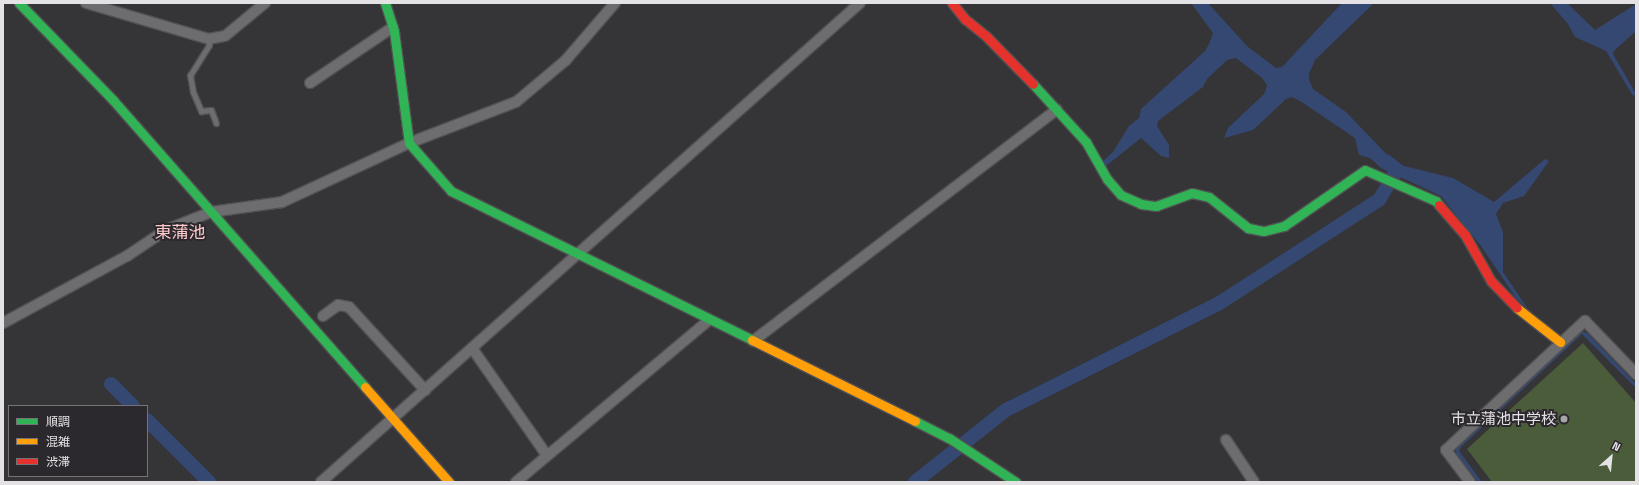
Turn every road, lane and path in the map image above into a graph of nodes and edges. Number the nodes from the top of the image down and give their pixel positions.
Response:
1 (86, 3) edge
2 (265, 3) edge
3 (384, 3) edge
4 (615, 3) edge
5 (860, 3) edge
6 (952, 3) edge
7 (24, 4) edge
8 (393, 27) junction
9 (209, 39) junction
10 (310, 83) dead end
11 (1057, 109) junction
12 (216, 122) dead end
13 (409, 143) junction
14 (211, 212) junction
15 (577, 254) junction
16 (323, 316) dead end
17 (709, 320) junction
18 (3, 323) edge
19 (753, 341) junction
20 (1560, 342) junction
21 (472, 348) junction
22 (1636, 374) edge
23 (425, 390) junction
24 (394, 417) junction
25 (1226, 440) dead end
26 (546, 454) junction
27 (321, 482) edge
28 (449, 482) edge
29 (516, 482) edge
30 (1016, 482) edge
31 (1254, 482) edge
32 (1470, 482) edge

1 - 9 street
2 - 9 street
3 - 8 street
4 - 13 street
5 - 15 street
6 - 11 street
7 - 14 street
8 - 10 street
8 - 13 street
9 - 12 lane
11 - 19 street
11 - 20 street
13 - 14 street
13 - 15 street
14 - 18 street
14 - 24 street
15 - 17 street
15 - 21 street
16 - 23 street
17 - 19 street
17 - 26 street
19 - 30 street
20 - 22 street
20 - 32 street
21 - 23 street
21 - 26 street
23 - 24 street
24 - 27 street
24 - 28 street
25 - 31 street
26 - 29 street

